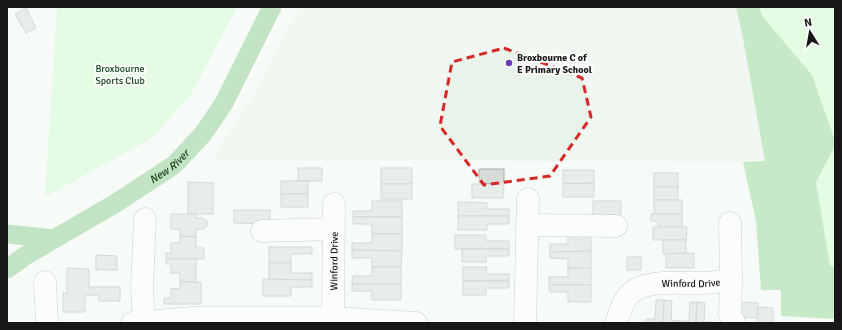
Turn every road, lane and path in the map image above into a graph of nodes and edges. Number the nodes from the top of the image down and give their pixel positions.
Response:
1 (528, 199) dead end
2 (334, 204) dead end
3 (145, 219) dead end
4 (730, 223) dead end
5 (527, 225) junction
6 (616, 226) dead end
7 (334, 229) junction
8 (262, 231) dead end
9 (731, 280) junction
10 (45, 282) dead end
11 (333, 318) junction
12 (230, 321) edge
13 (47, 323) edge
14 (138, 323) edge
15 (416, 323) edge
16 (525, 323) edge
17 (616, 323) edge
18 (734, 323) edge

1 - 5 street
2 - 7 street, Winford Drive
3 - 14 street
4 - 9 street, Winford Drive
5 - 6 street
5 - 16 street
7 - 8 street
7 - 11 street, Winford Drive
9 - 17 street, Winford Drive
9 - 18 street
10 - 13 street
11 - 12 street
11 - 15 street
12 - 14 street

